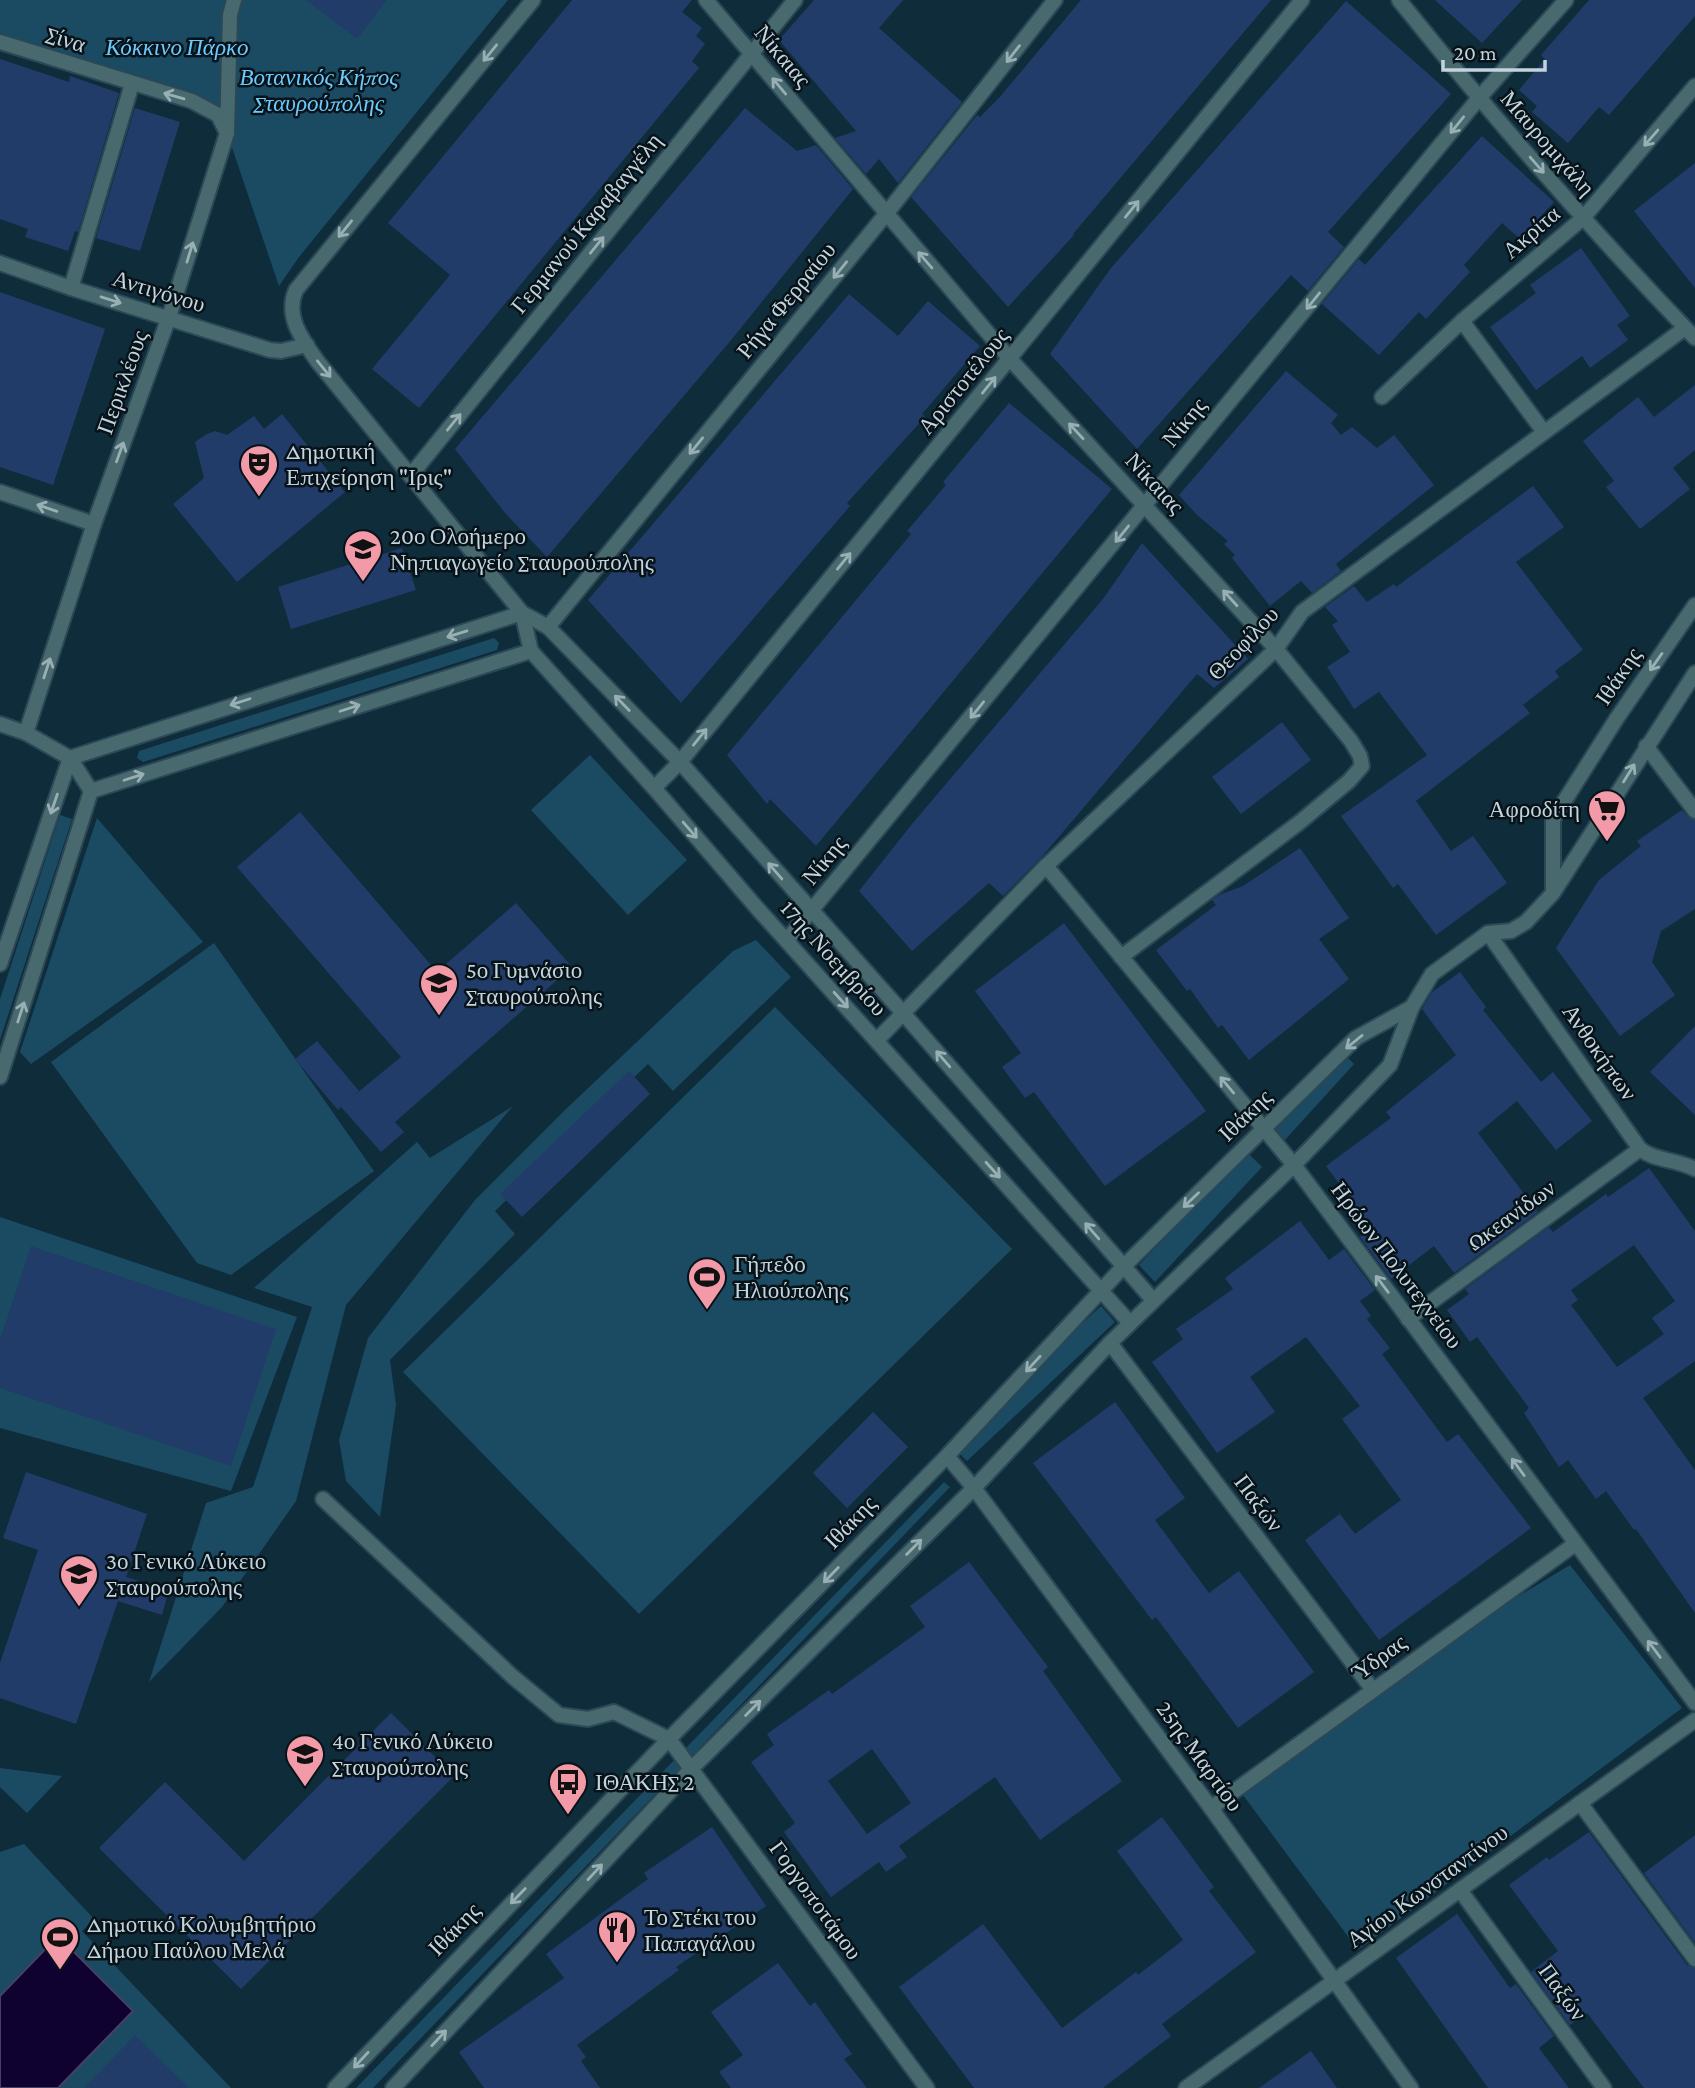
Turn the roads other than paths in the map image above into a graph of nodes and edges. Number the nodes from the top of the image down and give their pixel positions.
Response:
1 (233, 0) edge
2 (533, 0) edge
3 (706, 0) edge
4 (795, 0) edge
5 (1055, 0) edge
6 (1302, 0) edge
7 (1399, 0) edge
8 (1566, 0) edge
9 (0, 42) edge
10 (752, 54) junction
11 (132, 84) junction
12 (1695, 86) edge
13 (1479, 98) junction
14 (227, 133) junction
15 (886, 214) junction
16 (1583, 218) junction
17 (0, 263) edge
18 (71, 288) junction
19 (169, 317) junction
20 (1462, 321) junction
21 (1690, 333) edge
22 (307, 345) junction
23 (1010, 359) junction
24 (1382, 397) dead end
25 (1544, 432) junction
26 (411, 475) junction
27 (0, 492) edge
28 (1145, 506) junction
29 (94, 524) junction
30 (1695, 606) edge
31 (522, 613) junction
32 (548, 626) junction
33 (1276, 649) junction
34 (531, 651) junction
35 (1695, 673) edge
36 (0, 724) edge
37 (26, 733) junction
38 (1646, 746) junction
39 (70, 758) junction
40 (680, 762) junction
41 (654, 788) junction
42 (92, 791) junction
43 (1695, 811) edge
44 (1046, 866) junction
45 (1553, 892) junction
46 (811, 912) junction
47 (1488, 933) junction
48 (787, 940) junction
49 (1121, 957) junction
50 (0, 964) edge
51 (1412, 1007) junction
52 (903, 1013) junction
53 (877, 1040) junction
54 (0, 1077) edge
55 (1264, 1129) junction
56 (1640, 1149) junction
57 (1294, 1165) junction
58 (1695, 1169) edge
59 (1123, 1266) junction
60 (1101, 1291) junction
61 (1153, 1300) junction
62 (1408, 1319) junction
63 (1130, 1323) junction
64 (1110, 1343) junction
65 (947, 1456) junction
66 (974, 1488) junction
67 (323, 1499) dead end
68 (1575, 1544) junction
69 (1373, 1690) junction
70 (1695, 1703) edge
71 (1695, 1720) edge
72 (669, 1740) junction
73 (691, 1769) junction
74 (1580, 1803) junction
75 (1211, 1808) junction
76 (1460, 1890) junction
77 (1695, 1959) edge
78 (1334, 1981) junction
79 (1203, 2075) junction
80 (335, 2088) edge
81 (393, 2088) edge
82 (927, 2088) edge
83 (1186, 2088) edge
84 (1213, 2088) edge
85 (1411, 2088) edge
86 (1604, 2088) edge

1 - 14 street, Περικλέους
2 -> 22 street, 17ης Νοεμβρίου
3 - 10 street, Νίκαιας
4 - 10 street, Γερμανού Καραβαγγέλη
5 -> 15 street, Ρήγα Φερραίου
23 -> 6 street, Αριστοτέλους
7 - 13 street, Μαυρομιχάλη
8 - 13 street, Νίκης
9 - 11 street, Σίνα
15 -> 10 street, Νίκαιας
26 -> 10 street, Γερμανού Καραβαγγέλη
14 -> 11 street, Σίνα
11 - 18 street
12 -> 16 street, Ακρίτα
13 -> 16 street, Μαυρομιχάλη
13 -> 28 street, Νίκης
19 -> 14 street, Περικλέους
23 -> 15 street, Νίκαιας
15 -> 32 street, Ρήγα Φερραίου
16 - 20 street, Ακρίτα
16 - 21 street, Μαυρομιχάλη
17 - 18 street, Αντιγόνου
18 -> 19 street, Αντιγόνου
19 - 22 street, Αντιγόνου
29 -> 19 street, Περικλέους
20 - 24 street, Ακρίτα
20 - 25 street
21 - 25 street, Θεοφίλου
22 -> 26 street, 17ης Νοεμβρίου
28 -> 23 street, Νίκαιας
40 -> 23 street, Αριστοτέλους
25 - 33 street, Θεοφίλου
26 - 31 street, 17ης Νοεμβρίου
29 -> 27 street
33 -> 28 street, Νίκαιας
28 -> 46 street, Νίκης
37 -> 29 street, Περικλέους
30 -> 45 street, Ιθάκης
31 - 32 street, 17ης Νοεμβρίου
31 - 34 street, 17ης Νοεμβρίου
31 -> 39 street
40 -> 32 street, 17ης Νοεμβρίου
33 - 44 street, Θεοφίλου
33 - 49 street, Νίκαιας
34 - 41 street, 17ης Νοεμβρίου
42 -> 34 street
35 - 38 street, Ιθάκης
36 - 37 street
37 - 39 street
38 - 43 street
45 -> 38 street, Ιθάκης
39 - 42 street
39 -> 50 street
40 - 41 street, Αριστοτέλους
46 -> 40 street, 17ης Νοεμβρίου
41 -> 48 street, 17ης Νοεμβρίου
54 -> 42 street
44 - 49 street, Ηρώων Πολυτεχνείου
44 - 52 street, Θεοφίλου
45 - 47 street, Ιθάκης
46 - 48 street, Νίκης
46 - 52 street, 17ης Νοεμβρίου
47 - 51 street, Ιθάκης
47 - 56 street, Ανθοκήπων
48 -> 53 street, 17ης Νοεμβρίου
55 -> 49 street, Ηρώων Πολυτεχνείου
51 -> 55 street, Ιθάκης
51 - 57 street, Ιθάκης
52 - 53 street, Θεοφίλου
59 -> 52 street, 17ης Νοεμβρίου
53 -> 60 street, 17ης Νοεμβρίου
55 - 57 street, Ηρώων Πολυτεχνείου
55 -> 59 street, Ιθάκης
56 - 58 street
56 - 62 street, Ωκεανίδων
57 - 61 street, Ιθάκης
62 -> 57 street, Ηρώων Πολυτεχνείου
59 - 60 street, Ιθάκης
59 - 61 street, 17ης Νοεμβρίου
60 - 63 street, 17ης Νοεμβρίου
60 -> 65 street, Ιθάκης
61 - 63 street, Ιθάκης
68 -> 62 street, Ηρώων Πολυτεχνείου
63 - 64 street, Ιθάκης
64 - 66 street, Ιθάκης
64 - 69 street, Παξών
65 - 66 street, 25ης Μαρτίου
65 -> 72 street, Ιθάκης
73 -> 66 street, Ιθάκης
66 - 75 street, 25ης Μαρτίου
67 - 72 street
68 - 69 street, Ύδρας
70 -> 68 street, Ηρώων Πολυτεχνείου
69 - 75 street, Ύδρας
71 - 74 street, Αγίου Κωνσταντίνου
72 - 73 street, Γοργοποτάμου
72 -> 80 street, Ιθάκης
81 -> 73 street, Ιθάκης
73 - 82 street, Γοργοποτάμου
74 - 76 street, Αγίου Κωνσταντίνου
74 - 77 street
75 - 78 street, 25ης Μαρτίου
76 - 78 street, Αγίου Κωνσταντίνου
76 - 86 street, Παξών
78 - 79 street, Αγίου Κωνσταντίνου
78 - 85 street, 25ης Μαρτίου
79 - 83 street, Αγίου Κωνσταντίνου
79 - 84 street

